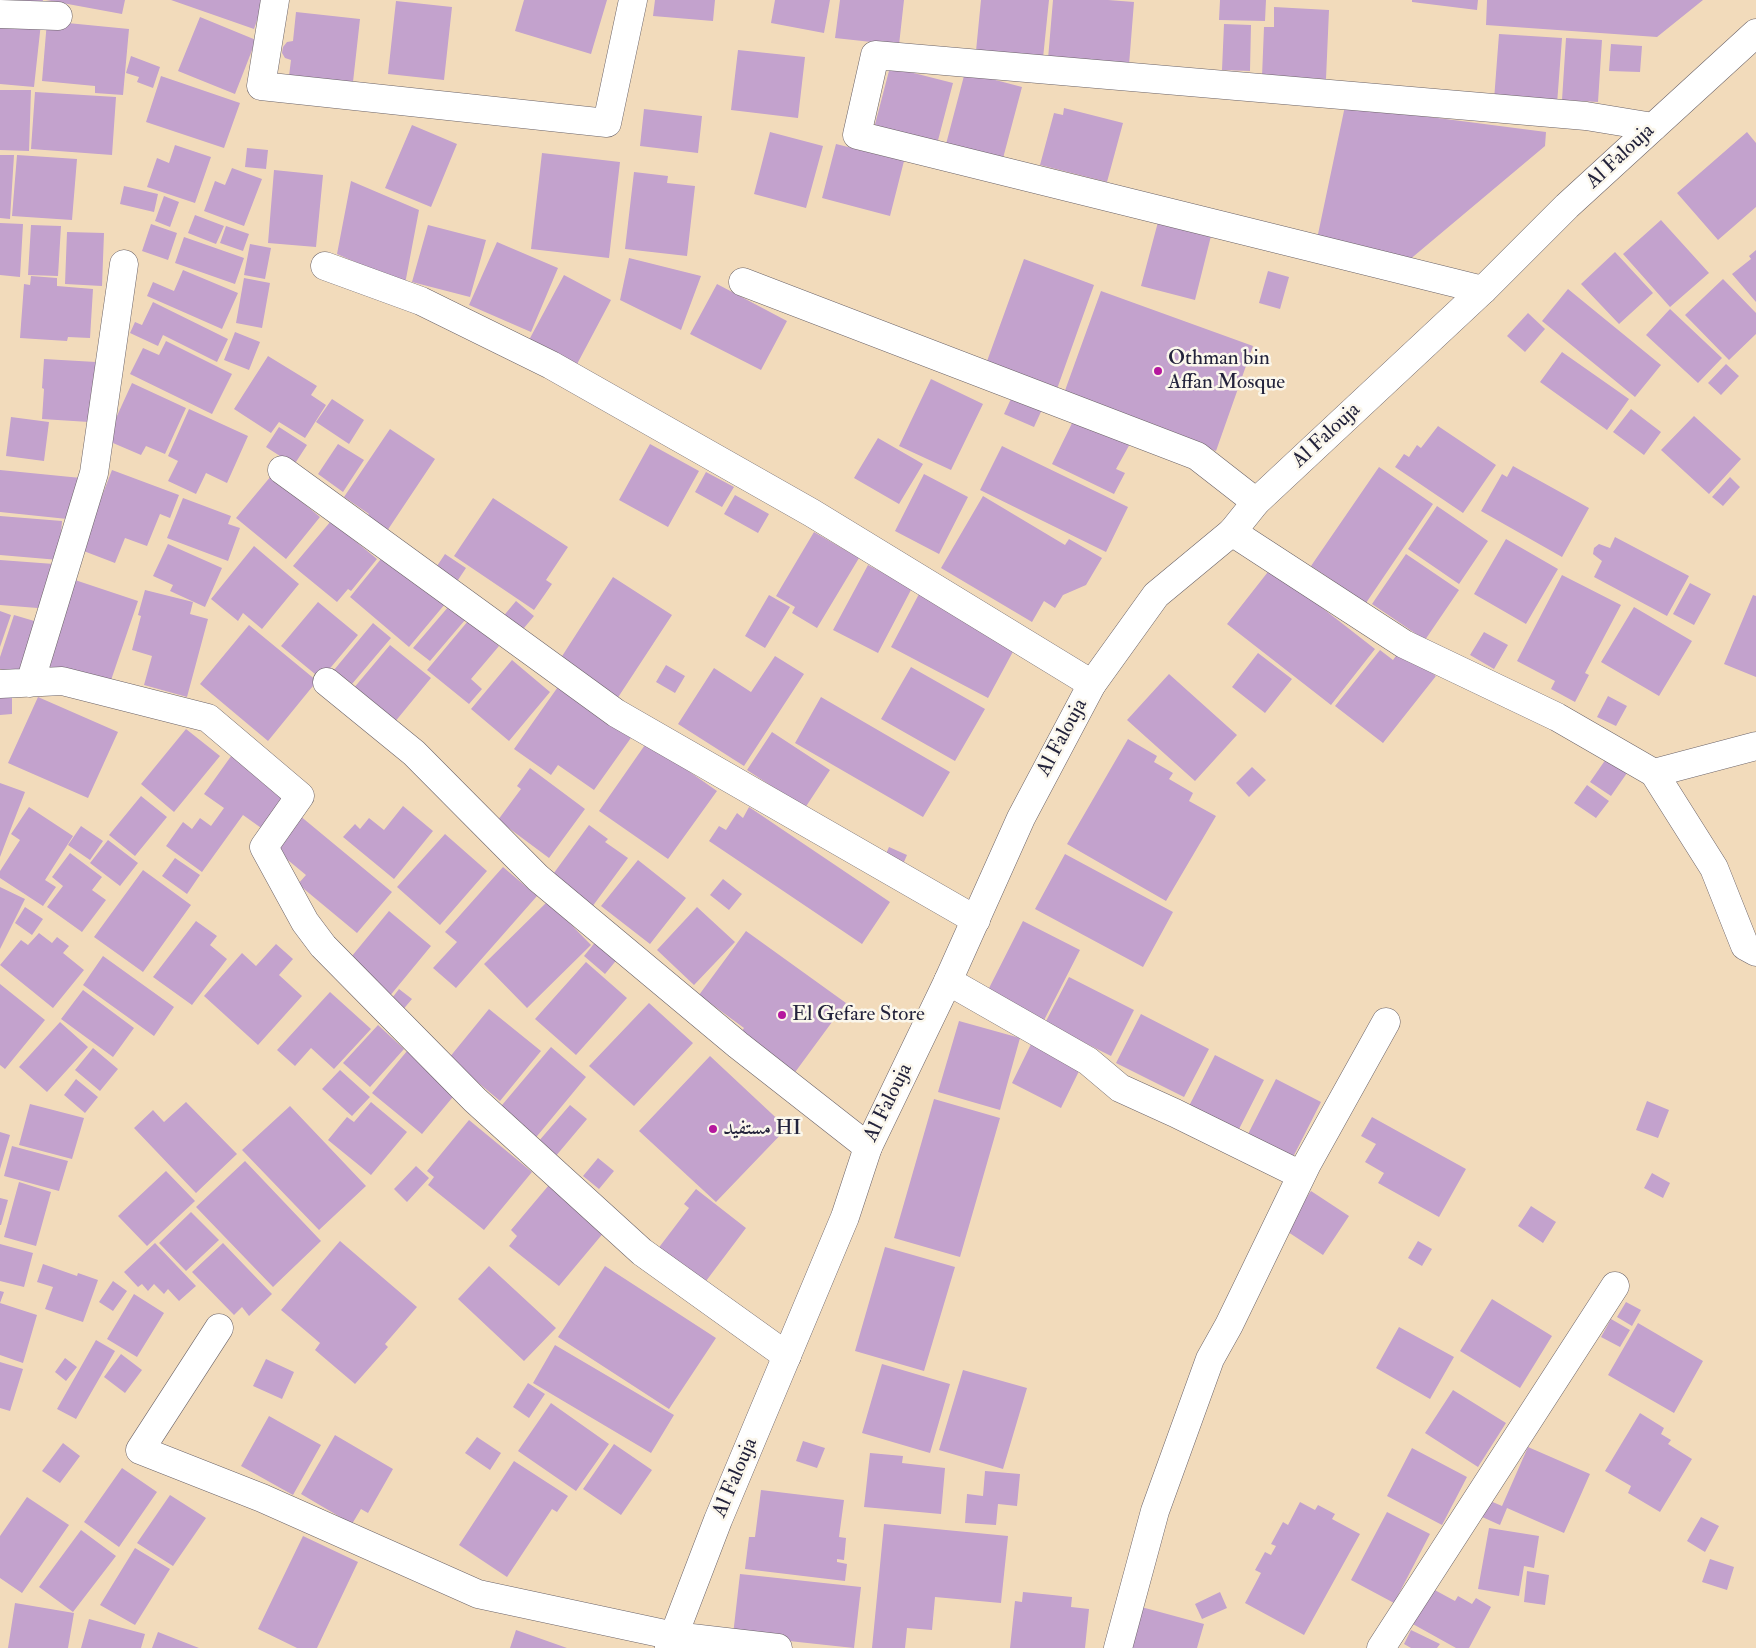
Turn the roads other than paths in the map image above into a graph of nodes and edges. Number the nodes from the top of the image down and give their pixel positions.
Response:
1 (275, 0) edge
2 (633, 0) edge
3 (0, 14) edge
4 (58, 16) dead end
5 (1756, 33) edge
6 (1653, 127) junction
7 (124, 264) dead end
8 (325, 266) dead end
9 (743, 282) dead end
10 (1483, 290) junction
11 (282, 470) dead end
12 (1256, 502) junction
13 (1232, 532) junction
14 (30, 682) junction
15 (327, 682) dead end
16 (0, 684) edge
17 (1092, 684) junction
18 (1756, 746) edge
19 (1654, 773) junction
20 (976, 920) junction
21 (1756, 952) edge
22 (948, 981) junction
23 (1386, 1022) dead end
24 (868, 1147) junction
25 (1302, 1175) junction
26 (1615, 1286) dead end
27 (219, 1328) dead end
28 (787, 1356) junction
29 (671, 1642) edge
30 (778, 1648) edge
31 (1118, 1648) edge
32 (1381, 1648) edge

1 - 2 street
3 - 4 street
5 - 6 street, Al Falouja
6 - 10 street, Al Falouja
6 - 10 street
7 - 14 street
8 - 17 street
9 - 12 street
10 - 12 street, Al Falouja
11 - 20 street
12 - 13 street, Al Falouja
13 - 17 street, Al Falouja
13 - 19 street
14 - 16 street
14 - 28 street
15 - 24 street
17 - 20 street, Al Falouja
18 - 19 street
19 - 21 street
20 - 22 street, Al Falouja
22 - 24 street, Al Falouja
22 - 25 street
23 - 25 street
24 - 28 street, Al Falouja
25 - 31 street
26 - 32 street
27 - 29 street
28 - 29 street, Al Falouja
29 - 30 street

